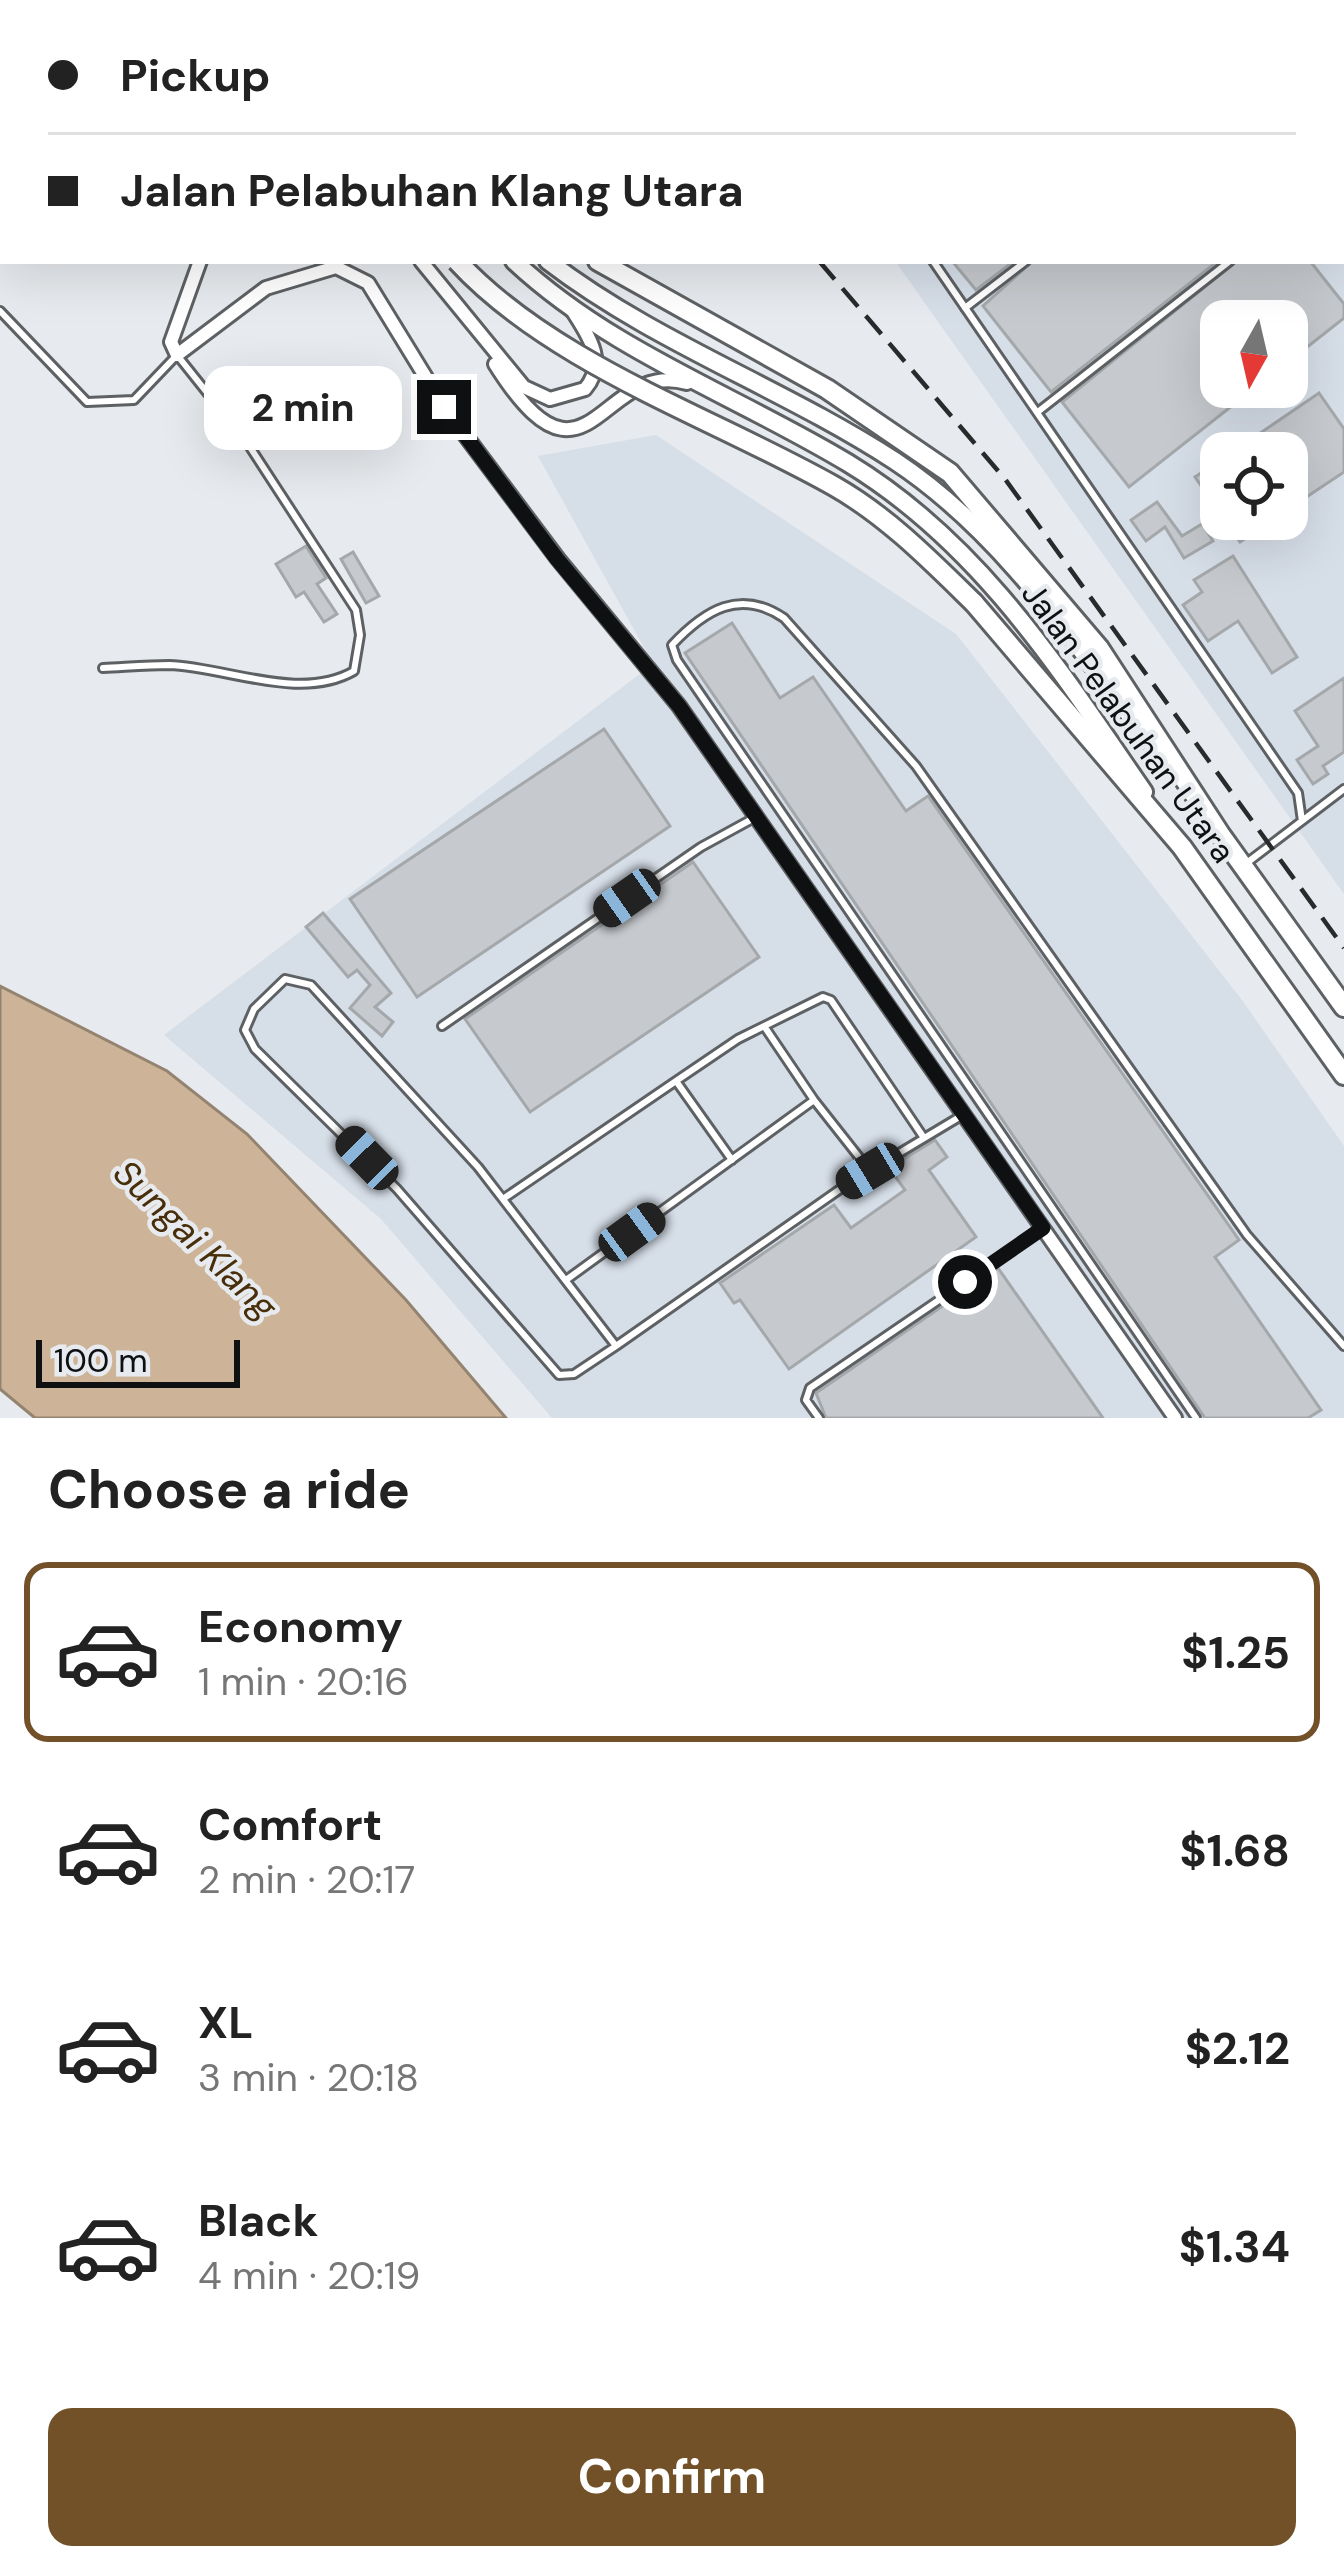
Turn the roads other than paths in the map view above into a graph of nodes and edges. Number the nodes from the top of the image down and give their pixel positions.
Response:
1 (199, 264) edge
2 (423, 264) edge
3 (460, 264) edge
4 (518, 264) edge
5 (552, 264) edge
6 (603, 264) edge
7 (935, 264) edge
8 (1022, 264) edge
9 (1226, 264) edge
10 (965, 308) junction
11 (572, 310) junction
12 (0, 311) edge
13 (475, 332) junction
14 (177, 355) junction
15 (724, 394) junction
16 (1040, 411) junction
17 (103, 668) dead end
18 (1344, 789) edge
19 (757, 816) junction
20 (1302, 821) junction
21 (1220, 834) junction
22 (1183, 847) junction
23 (1245, 864) junction
24 (1344, 1007) edge
25 (442, 1026) dead end
26 (766, 1029) junction
27 (1344, 1075) edge
28 (676, 1081) junction
29 (814, 1100) junction
30 (964, 1114) junction
31 (924, 1138) junction
32 (732, 1160) junction
33 (870, 1171) junction
34 (503, 1198) junction
35 (1043, 1228) junction
36 (566, 1280) junction
37 (616, 1346) junction
38 (1344, 1346) edge
39 (819, 1418) edge
40 (1175, 1418) edge
41 (1196, 1418) edge

1 - 14 street
2 - 13 street
3 - 22 main road, bridge
4 - 11 main road, Jalan Pelabuhan Utara
5 - 21 main road, Jalan Pelabuhan Utara
6 - 21 main road
7 - 10 lane
8 - 10 lane
9 - 16 lane
10 - 16 lane
11 - 13 street
11 - 15 main road, Jalan Pelabuhan Utara
12 - 14 lane
13 - 15 street
14 - 17 lane
14 - 19 street
15 - 22 main road, Jalan Pelabuhan Utara
16 - 20 lane
18 - 20 lane
19 - 25 lane
19 - 30 street
20 - 23 lane
21 - 23 main road, Jalan Pelabuhan Utara
22 - 27 main road, Jalan Pelabuhan Utara
23 - 24 main road, Jalan Pelabuhan Utara
26 - 28 lane
26 - 29 lane
26 - 31 lane
28 - 32 lane
28 - 34 lane
29 - 32 lane
29 - 33 lane
30 - 31 lane
30 - 35 street
31 - 33 lane
32 - 36 lane
33 - 37 lane
34 - 36 lane
34 - 37 lane
35 - 39 lane
35 - 40 street
36 - 37 lane
38 - 41 lane

